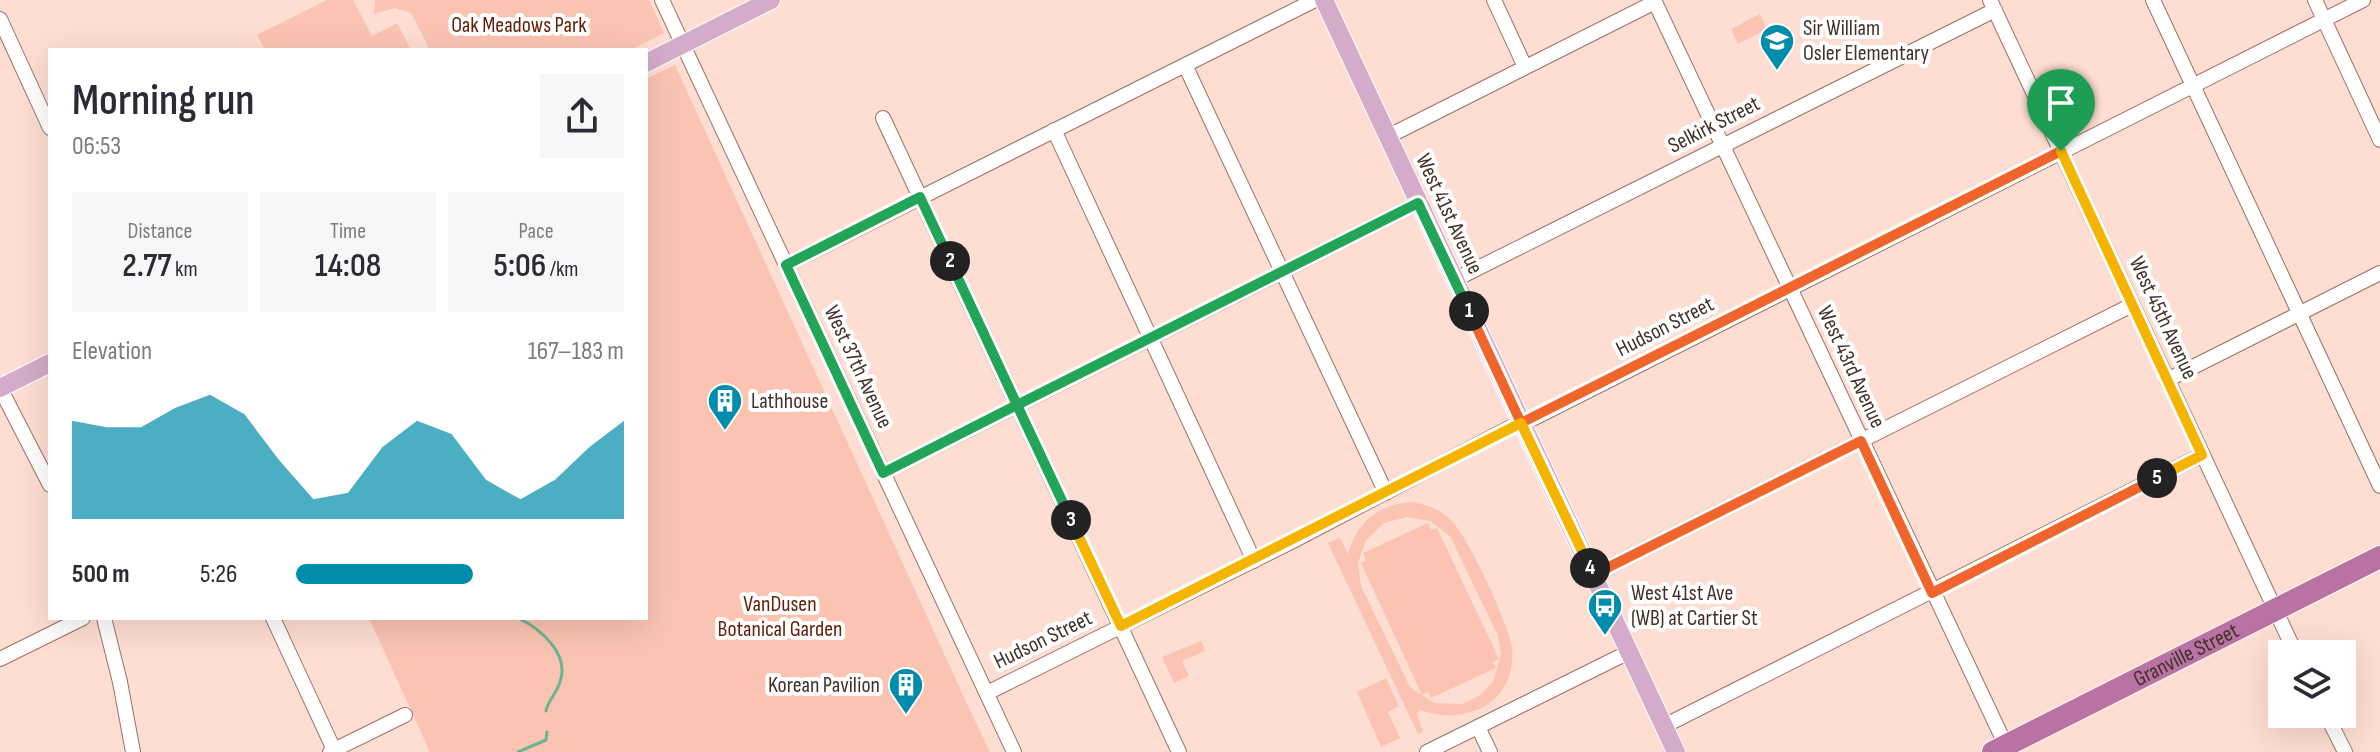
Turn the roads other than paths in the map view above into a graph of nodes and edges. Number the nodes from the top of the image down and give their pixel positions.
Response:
1 (662, 0) edge
2 (771, 0) edge
3 (1315, 0) edge
4 (1324, 0) edge
5 (1494, 0) edge
6 (2153, 0) edge
7 (2315, 0) edge
8 (2363, 0) edge
9 (1654, 1) edge
10 (1992, 5) edge
11 (0, 19) edge
12 (2324, 20) junction
13 (683, 45) junction
14 (6, 49) edge
15 (648, 62) edge
16 (1185, 65) junction
17 (1525, 67) junction
18 (2193, 85) junction
19 (883, 118) dead end
20 (48, 124) edge
21 (1054, 130) junction
22 (1387, 137) junction
23 (2380, 140) edge
24 (1723, 146) junction
25 (2061, 151) junction
26 (920, 197) junction
27 (1418, 203) junction
28 (786, 265) junction
29 (1283, 272) junction
30 (2380, 273) edge
31 (1454, 280) junction
32 (1789, 289) junction
33 (2132, 305) junction
34 (2299, 314) junction
35 (1151, 338) junction
36 (48, 364) edge
37 (2167, 380) junction
38 (0, 388) edge
39 (1017, 405) junction
40 (1521, 423) junction
41 (1861, 441) junction
42 (2202, 455) junction
43 (883, 473) junction
44 (48, 481) edge
45 (2380, 486) edge
46 (1386, 493) junction
47 (2380, 557) edge
48 (1254, 561) junction
49 (1593, 575) junction
50 (1932, 593) junction
51 (2275, 610) junction
52 (79, 620) edge
53 (104, 620) edge
54 (274, 620) edge
55 (1121, 626) junction
56 (2289, 640) edge
57 (1629, 652) junction
58 (0, 659) edge
59 (987, 693) junction
60 (405, 715) dead end
61 (1664, 726) junction
62 (1478, 727) junction
63 (2333, 728) edge
64 (2003, 750) edge
65 (333, 751) edge
66 (133, 752) edge
67 (1014, 752) edge
68 (1179, 752) edge
69 (1427, 752) edge
70 (1490, 752) edge
71 (1676, 752) edge
72 (2345, 752) edge

1 - 13 street, West 37th Avenue
2 - 13 main road
3 - 16 street
4 - 22 main road, West 41st Avenue
5 - 17 street
6 - 18 street
7 - 12 street
8 - 12 street, Hudson Street
9 - 17 street
9 - 24 street, West 43rd Avenue
10 - 24 street, Selkirk Street
10 - 25 street, West 45th Avenue
11 - 14 street
12 - 18 street, Hudson Street
12 - 23 street
13 - 15 main road
13 - 28 street, West 37th Avenue
14 - 20 street
16 - 21 street
16 - 29 street
17 - 22 street
18 - 25 street, Hudson Street
18 - 34 street
19 - 26 street
21 - 26 street
21 - 35 street
22 - 27 main road, West 41st Avenue
24 - 31 street, Selkirk Street
24 - 32 street, West 43rd Avenue
25 - 32 street, Hudson Street
25 - 33 street, West 45th Avenue
26 - 28 street
26 - 39 street
27 - 29 street
27 - 31 main road, West 41st Avenue
28 - 43 street, West 37th Avenue
29 - 35 street
29 - 46 street
30 - 34 street
31 - 40 main road, West 41st Avenue
32 - 40 street, Hudson Street
32 - 41 street, West 43rd Avenue
33 - 37 street, West 45th Avenue
33 - 41 street
34 - 37 street
34 - 45 street
35 - 39 street
35 - 48 street
36 - 38 main road
37 - 42 street, West 45th Avenue
38 - 44 street
39 - 43 street
39 - 55 street
40 - 46 street, Hudson Street
40 - 49 main road, West 41st Avenue
41 - 49 street
41 - 50 street, West 43rd Avenue
42 - 50 street
42 - 51 street, West 45th Avenue
43 - 59 street, West 37th Avenue
46 - 48 street, Hudson Street
47 - 51 highway, Granville Street
48 - 55 street, Hudson Street
49 - 57 main road, West 41st Avenue
50 - 61 street
50 - 64 street, West 43rd Avenue
51 - 56 street, West 45th Avenue
51 - 64 highway, Granville Street
52 - 58 street
53 - 66 street
54 - 65 street
55 - 59 street, Hudson Street
55 - 68 street
57 - 61 main road, West 41st Avenue
57 - 62 street
59 - 67 street, West 37th Avenue
60 - 65 street
61 - 71 main road, West 41st Avenue
62 - 69 street
62 - 70 street
63 - 72 street

